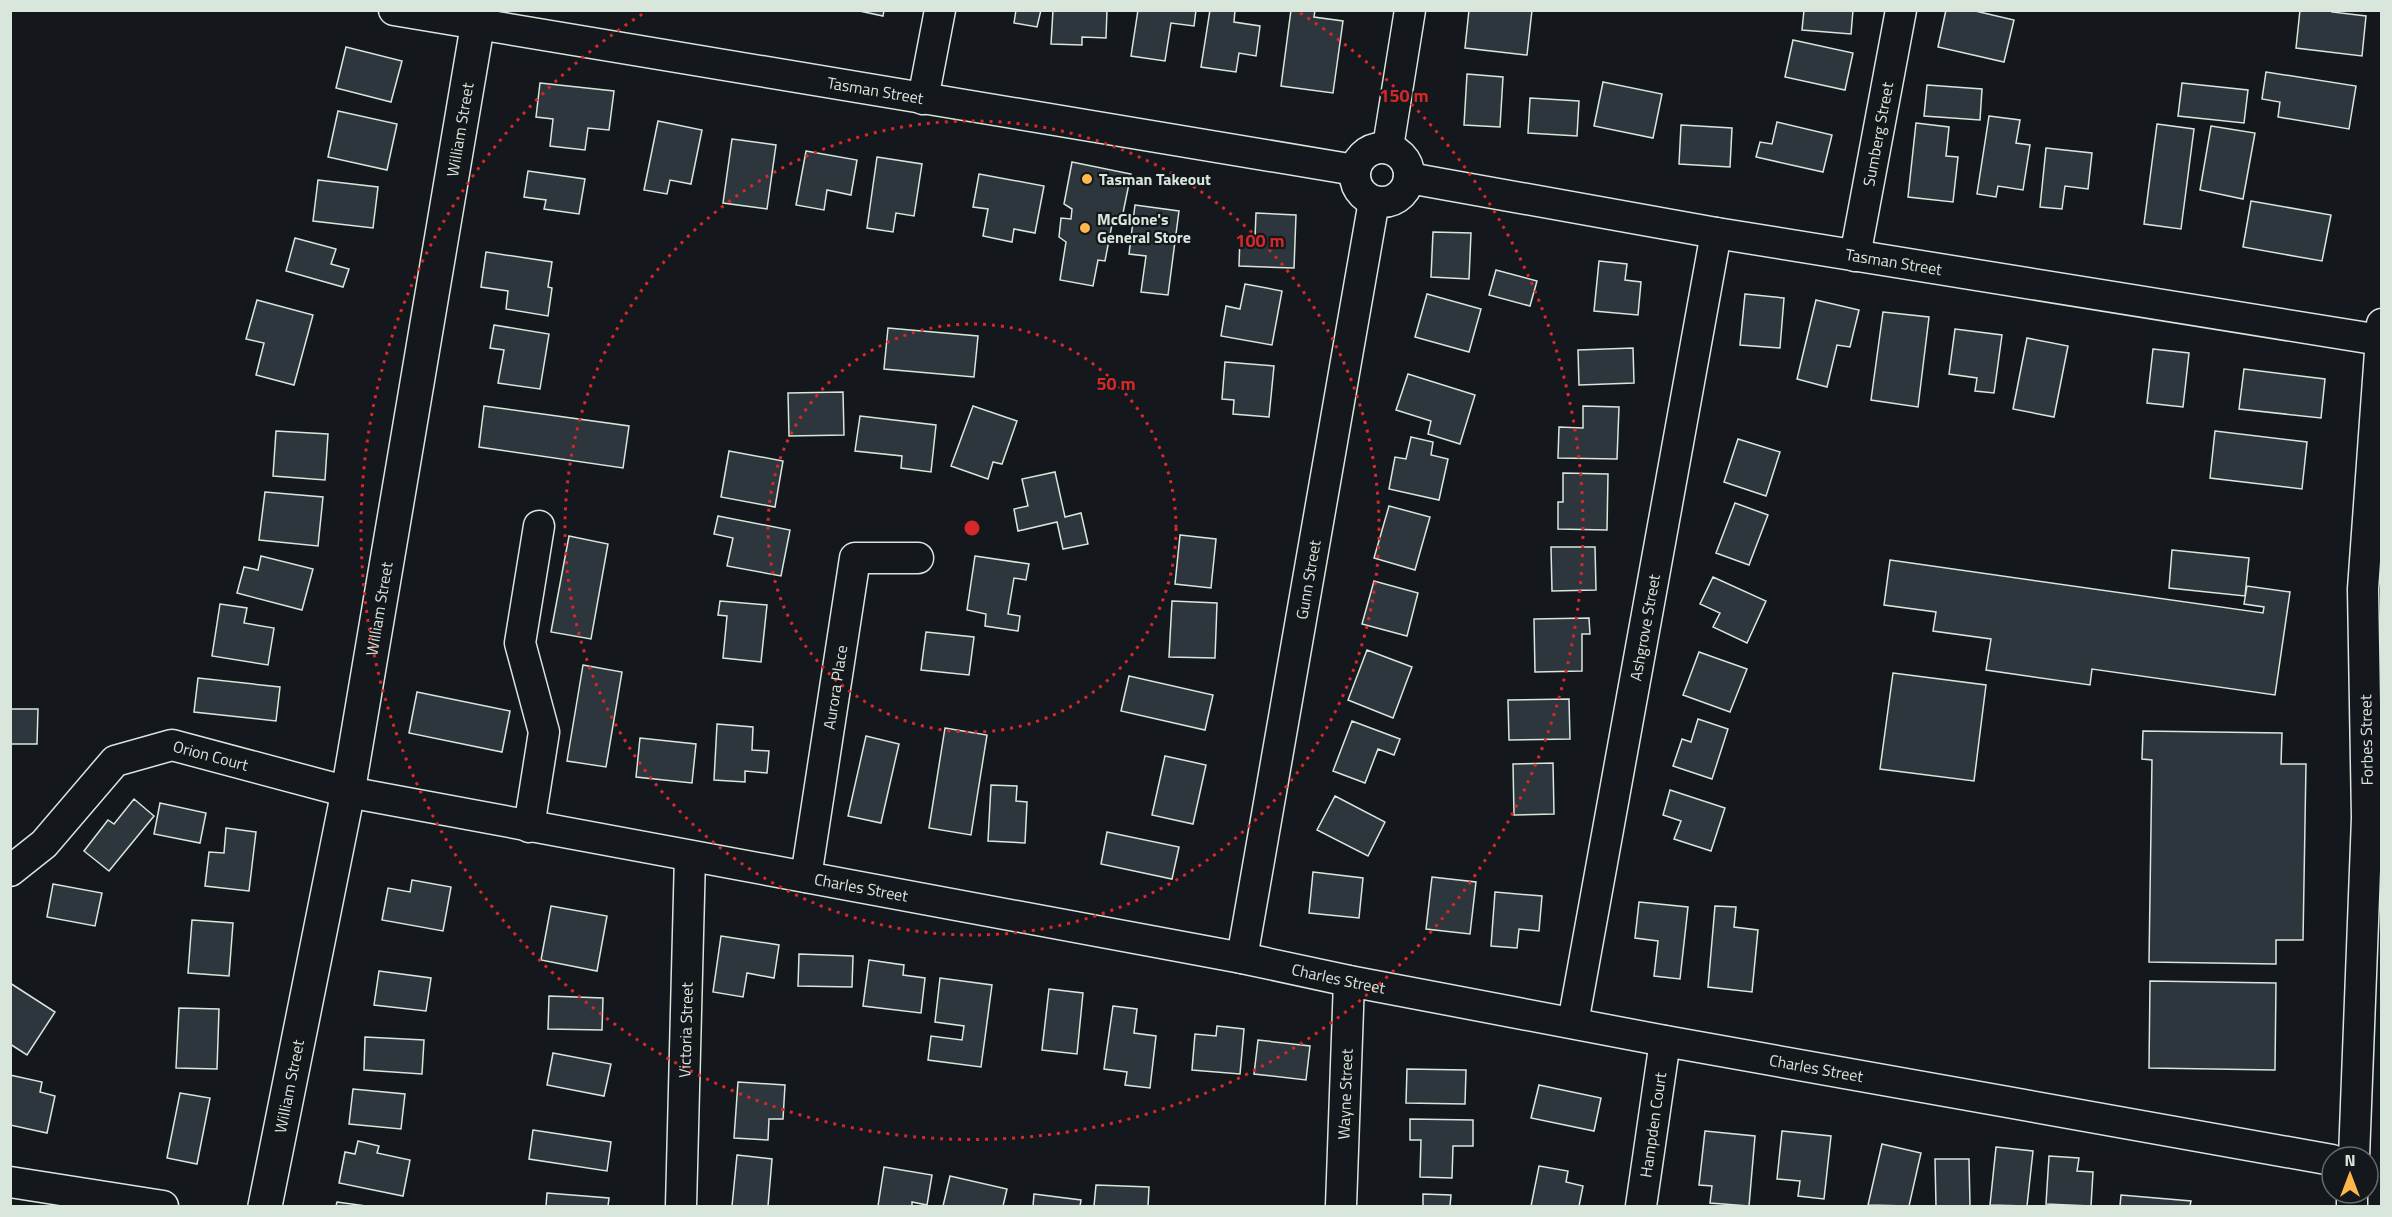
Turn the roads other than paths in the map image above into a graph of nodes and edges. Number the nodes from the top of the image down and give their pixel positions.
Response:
1 (394, 10) edge
2 (940, 10) edge
3 (1410, 10) edge
4 (1901, 10) edge
5 (478, 18) edge
6 (923, 99) junction
7 (1388, 147) junction
8 (1355, 170) junction
9 (1409, 178) junction
10 (1374, 201) junction
11 (1716, 233) junction
12 (1856, 256) junction
13 (2381, 332) edge
14 (539, 526) dead end
15 (918, 558) dead end
16 (2372, 591) edge
17 (348, 792) junction
18 (2374, 819) edge
19 (529, 827) junction
20 (690, 856) junction
21 (10, 871) edge
22 (806, 877) junction
23 (1242, 958) junction
24 (1349, 981) junction
25 (1573, 1023) junction
26 (1665, 1041) junction
27 (2355, 1145) edge
28 (2320, 1158) edge
29 (10, 1182) edge
30 (163, 1206) edge
31 (265, 1206) edge
32 (681, 1206) edge
33 (1341, 1206) edge
34 (1641, 1206) edge

1 - 5 street, Tasman Street
2 - 6 street
3 - 7 street
4 - 12 street, Sumberg Street
5 - 6 street, Tasman Street
5 - 17 main road, William Street
6 - 8 street, Tasman Street
7 - 8 street
7 - 9 street
8 - 10 street
9 - 10 street
9 - 11 street, Tasman Street
10 - 23 street, Gunn Street
11 - 12 street, Tasman Street
11 - 25 street, Ashgrove Street
12 - 13 street, Tasman Street
13 - 16 street, Forbes Street
14 - 19 street
15 - 22 street, Aurora Place
16 - 18 street, Forbes Street
17 - 19 street, Charles Street
17 - 21 street, Orion Court
17 - 31 main road, William Street
18 - 27 street, Forbes Street
19 - 20 street, Charles Street
20 - 22 street, Charles Street
20 - 32 street, Victoria Street
22 - 23 street, Charles Street
23 - 24 street, Charles Street
24 - 25 street, Charles Street
24 - 33 street, Wayne Street
25 - 26 street, Charles Street
26 - 28 street, Charles Street
26 - 34 street, Hampden Court
29 - 30 street

